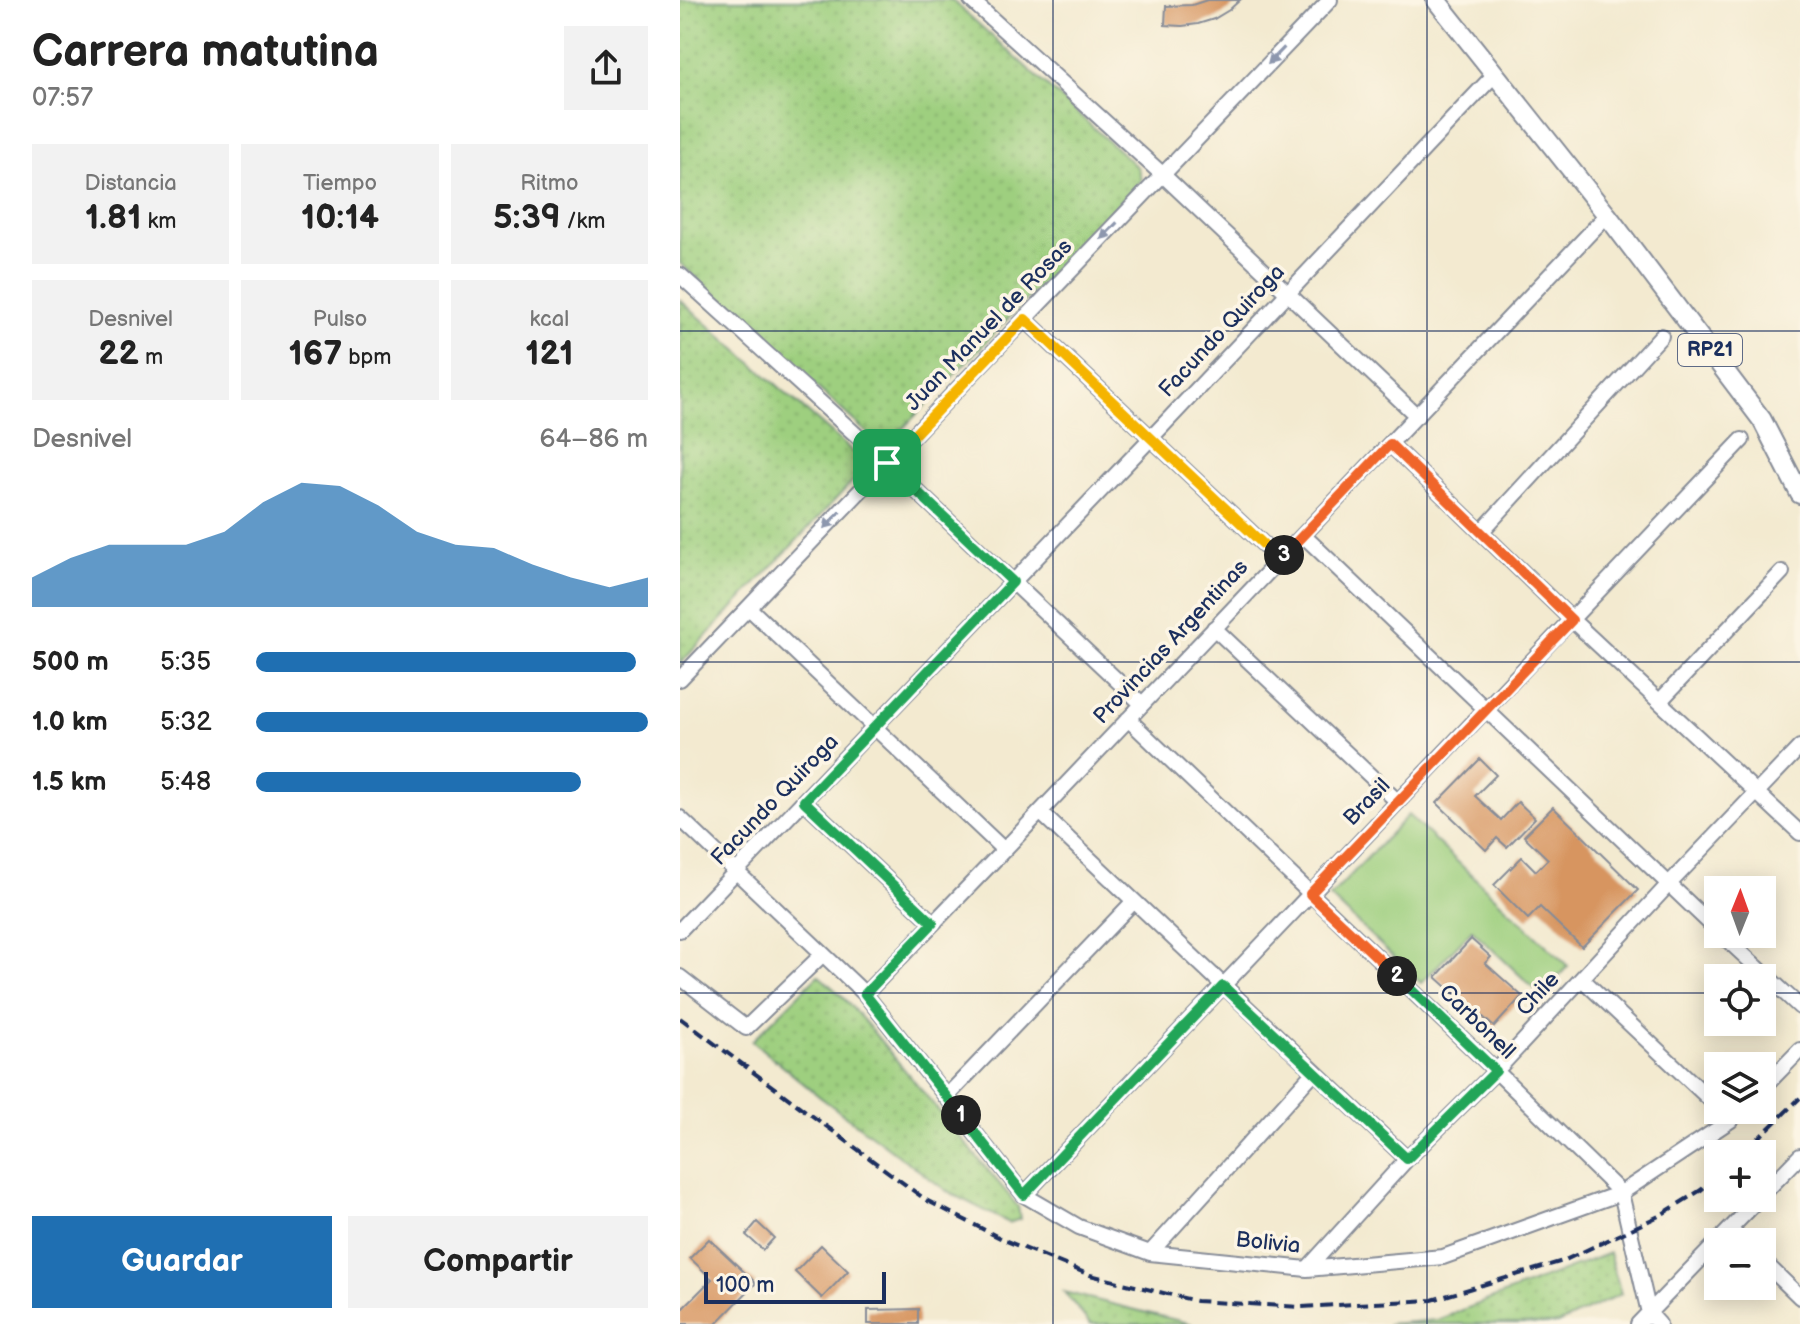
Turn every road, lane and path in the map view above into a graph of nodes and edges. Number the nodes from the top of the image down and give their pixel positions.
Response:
1 (971, 0) edge
2 (1330, 0) edge
3 (1436, 0) edge
4 (1496, 73) junction
5 (1163, 175) junction
6 (1607, 215) junction
7 (680, 275) edge
8 (1287, 293) junction
9 (1025, 319) junction
10 (1661, 336) dead end
11 (1417, 416) junction
12 (1151, 438) junction
13 (1742, 440) dead end
14 (1390, 444) junction
15 (887, 463) junction
16 (1800, 494) edge
17 (1481, 532) junction
18 (1303, 535) junction
19 (1279, 559) junction
20 (1782, 572) dead end
21 (1013, 582) junction
22 (749, 608) junction
23 (1572, 620) junction
24 (1214, 628) junction
25 (680, 679) edge
26 (1660, 701) junction
27 (1142, 704) junction
28 (1485, 710) junction
29 (1128, 719) junction
30 (875, 727) junction
31 (1800, 747) edge
32 (1757, 792) junction
33 (804, 801) junction
34 (1398, 802) junction
35 (1040, 812) junction
36 (680, 818) edge
37 (1800, 833) edge
38 (1004, 850) junction
39 (737, 871) junction
40 (1668, 885) junction
41 (1310, 894) junction
42 (1134, 901) junction
43 (1704, 918) edge
44 (933, 923) junction
45 (680, 930) edge
46 (1736, 948) edge
47 (823, 954) junction
48 (680, 977) edge
49 (1582, 979) junction
50 (1223, 986) junction
51 (865, 994) junction
52 (1800, 1007) edge
53 (1800, 1050) edge
54 (1496, 1071) junction
55 (1314, 1072) junction
56 (1776, 1075) edge
57 (1704, 1090) edge
58 (946, 1097) junction
59 (1712, 1124) edge
60 (1800, 1156) edge
61 (1407, 1159) junction
62 (1776, 1181) edge
63 (1621, 1193) junction
64 (1024, 1195) junction
65 (1746, 1212) edge
66 (1731, 1228) edge
67 (1150, 1253) junction
68 (1704, 1256) edge
69 (1307, 1269) junction
70 (1776, 1274) edge
71 (1674, 1287) junction
72 (1644, 1295) junction
73 (1800, 1297) edge
74 (1649, 1320) edge

1 - 5 street
2 -> 5 street, Juan Manuel de Rosas
3 - 4 main road, RP21
4 - 6 main road, RP21
4 - 8 street, Facundo Quiroga
5 - 8 street
5 -> 9 street, Juan Manuel de Rosas
6 - 11 street, Provincias Argentinas
6 - 16 main road, RP21
7 - 15 street
8 - 11 street
8 - 12 street, Facundo Quiroga
9 - 12 street
9 - 15 street, Juan Manuel de Rosas
10 - 17 street
11 - 14 street, Provincias Argentinas
12 - 19 street
12 - 21 street, Facundo Quiroga
13 - 23 street, Brasil
14 - 17 street
14 - 18 street, Provincias Argentinas
15 - 21 street
15 -> 22 street, Juan Manuel de Rosas
17 - 23 street
18 - 19 street, Provincias Argentinas
18 - 28 street
19 - 24 street, Provincias Argentinas
20 - 26 street
21 - 27 street
21 - 30 street, Facundo Quiroga
22 - 25 street, Juan Manuel de Rosas
22 - 30 street
23 - 26 street
23 - 28 street, Brasil
24 - 27 street, Provincias Argentinas
24 - 34 street
26 - 32 street
27 - 29 street, Provincias Argentinas
28 - 34 street, Brasil
28 - 40 street
29 - 35 street, Provincias Argentinas
29 - 41 street, Carbonell
30 - 33 street, Facundo Quiroga
30 - 38 street
31 - 32 street, Chile
32 - 37 street
32 - 40 street, Chile
33 - 39 street, Facundo Quiroga
33 - 44 street
34 - 41 street, Brasil
35 - 38 street, Provincias Argentinas
35 - 42 street
36 - 39 street, Bolivia
38 - 44 street, Provincias Argentinas
39 - 45 street, Facundo Quiroga
39 - 47 street, Bolivia
40 - 43 street
40 - 49 street, Chile
41 - 50 street, Brasil
41 - 54 street, Carbonell
42 - 50 street
42 - 58 street
44 - 51 street, Provincias Argentinas
46 - 52 street
47 - 48 street
47 - 51 street, Bolivia
49 - 54 street, Chile
49 - 57 street
50 - 55 street
50 - 64 street, Brasil
51 - 58 street, Bolivia
53 - 56 street
54 - 61 street, Chile
54 - 63 street, Carbonell
55 - 61 street
55 - 67 street
58 - 64 street, Bolivia
59 - 63 street, Bolivia
60 - 62 street
61 - 69 street, Chile
63 - 69 street, Bolivia
63 - 72 street
64 - 67 street, Bolivia
65 - 66 street
67 - 69 street, Bolivia
68 - 71 street
70 - 73 street
71 - 72 street
71 - 74 street
72 - 74 street

